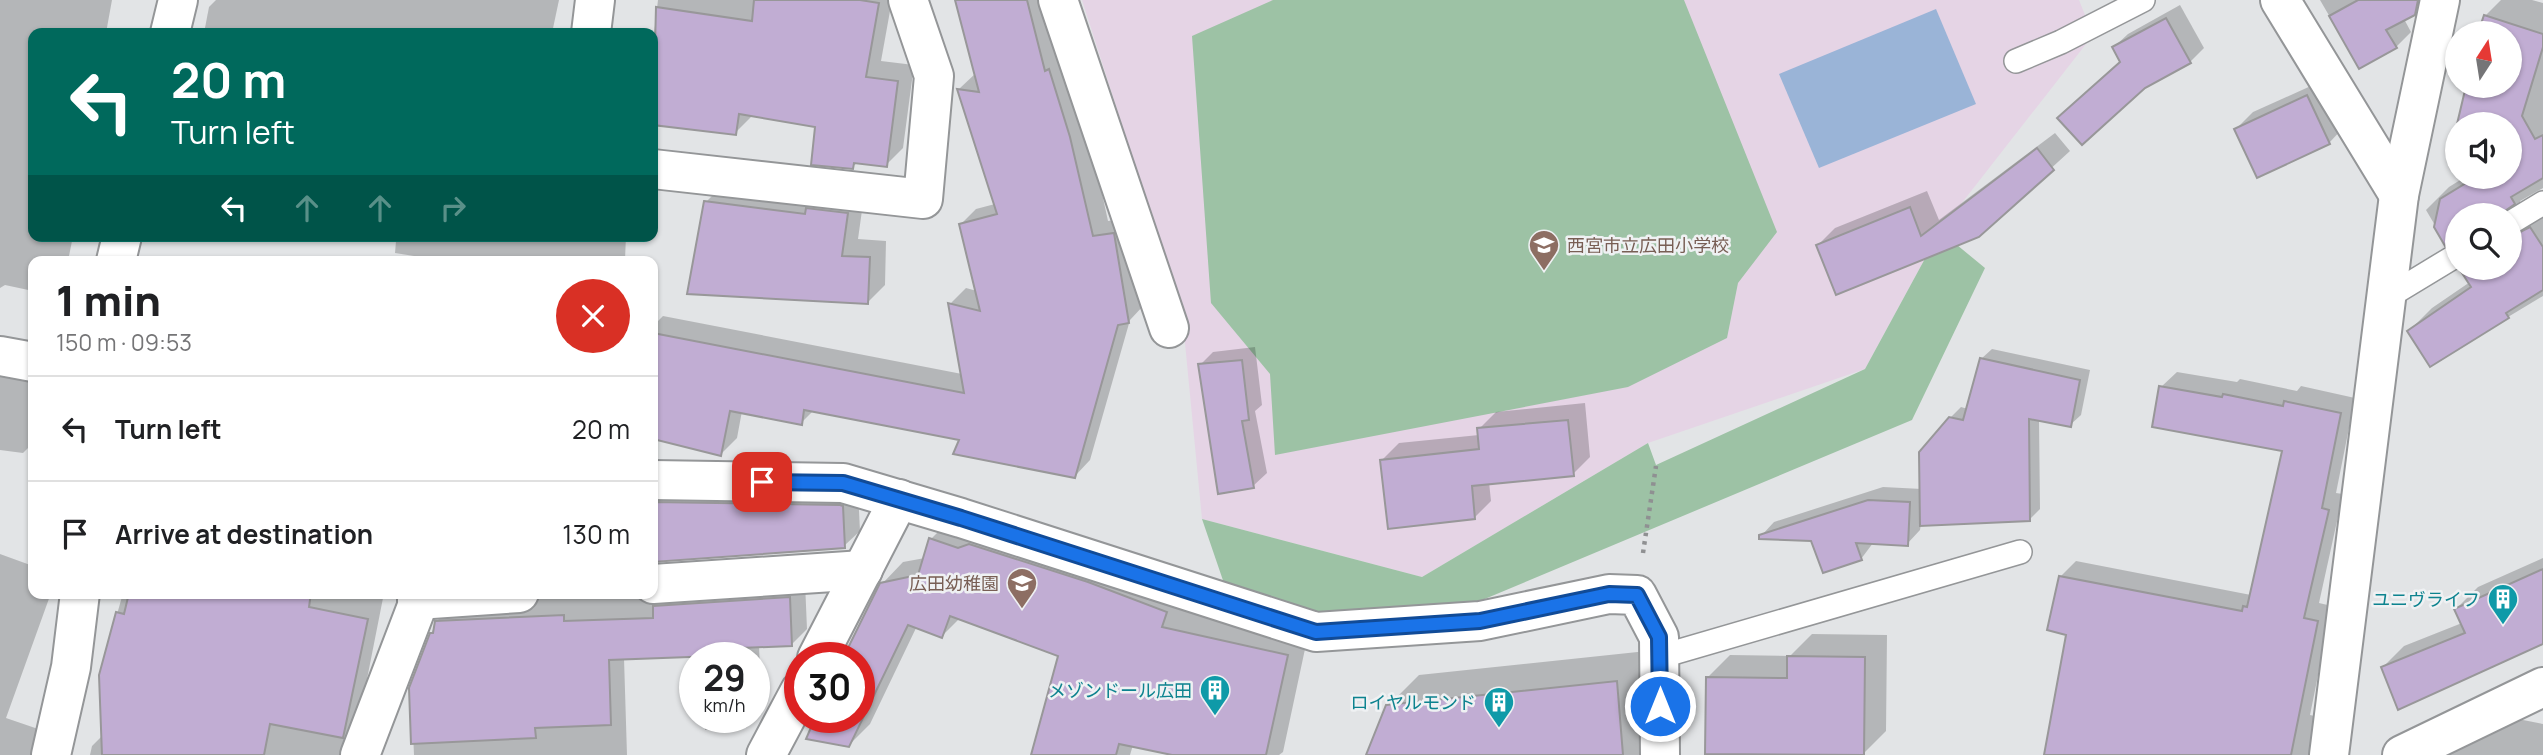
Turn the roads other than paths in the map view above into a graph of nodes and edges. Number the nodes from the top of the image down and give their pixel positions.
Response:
1 (178, 0) edge
2 (595, 0) edge
3 (908, 0) edge
4 (1058, 0) edge
5 (2143, 0) edge
6 (2280, 0) edge
7 (2440, 0) edge
8 (171, 28) edge
9 (592, 28) edge
10 (2016, 61) dead end
11 (658, 170) edge
12 (2399, 195) junction
13 (2543, 203) edge
14 (2522, 216) edge
15 (2445, 262) edge
16 (2386, 298) junction
17 (1169, 328) dead end
18 (0, 356) edge
19 (28, 361) edge
20 (658, 480) edge
21 (900, 499) junction
22 (2020, 552) dead end
23 (863, 570) junction
24 (658, 584) edge
25 (79, 599) edge
26 (419, 599) edge
27 (825, 642) edge
28 (1659, 657) junction
29 (2543, 687) edge
30 (784, 721) edge
31 (51, 755) edge
32 (360, 755) edge
33 (766, 755) edge
34 (1660, 755) edge
35 (2329, 755) edge
36 (2402, 755) edge

1 - 8 street
2 - 9 street
3 - 11 street
4 - 17 street
5 - 10 lane
6 - 12 street
7 - 12 street
12 - 16 street
13 - 14 lane
15 - 16 lane
16 - 35 street
18 - 19 street
20 - 21 street
21 - 23 street
21 - 28 street
22 - 28 lane
23 - 24 street
23 - 27 street
25 - 31 street
26 - 32 street
28 - 34 street
29 - 36 street
30 - 33 street

